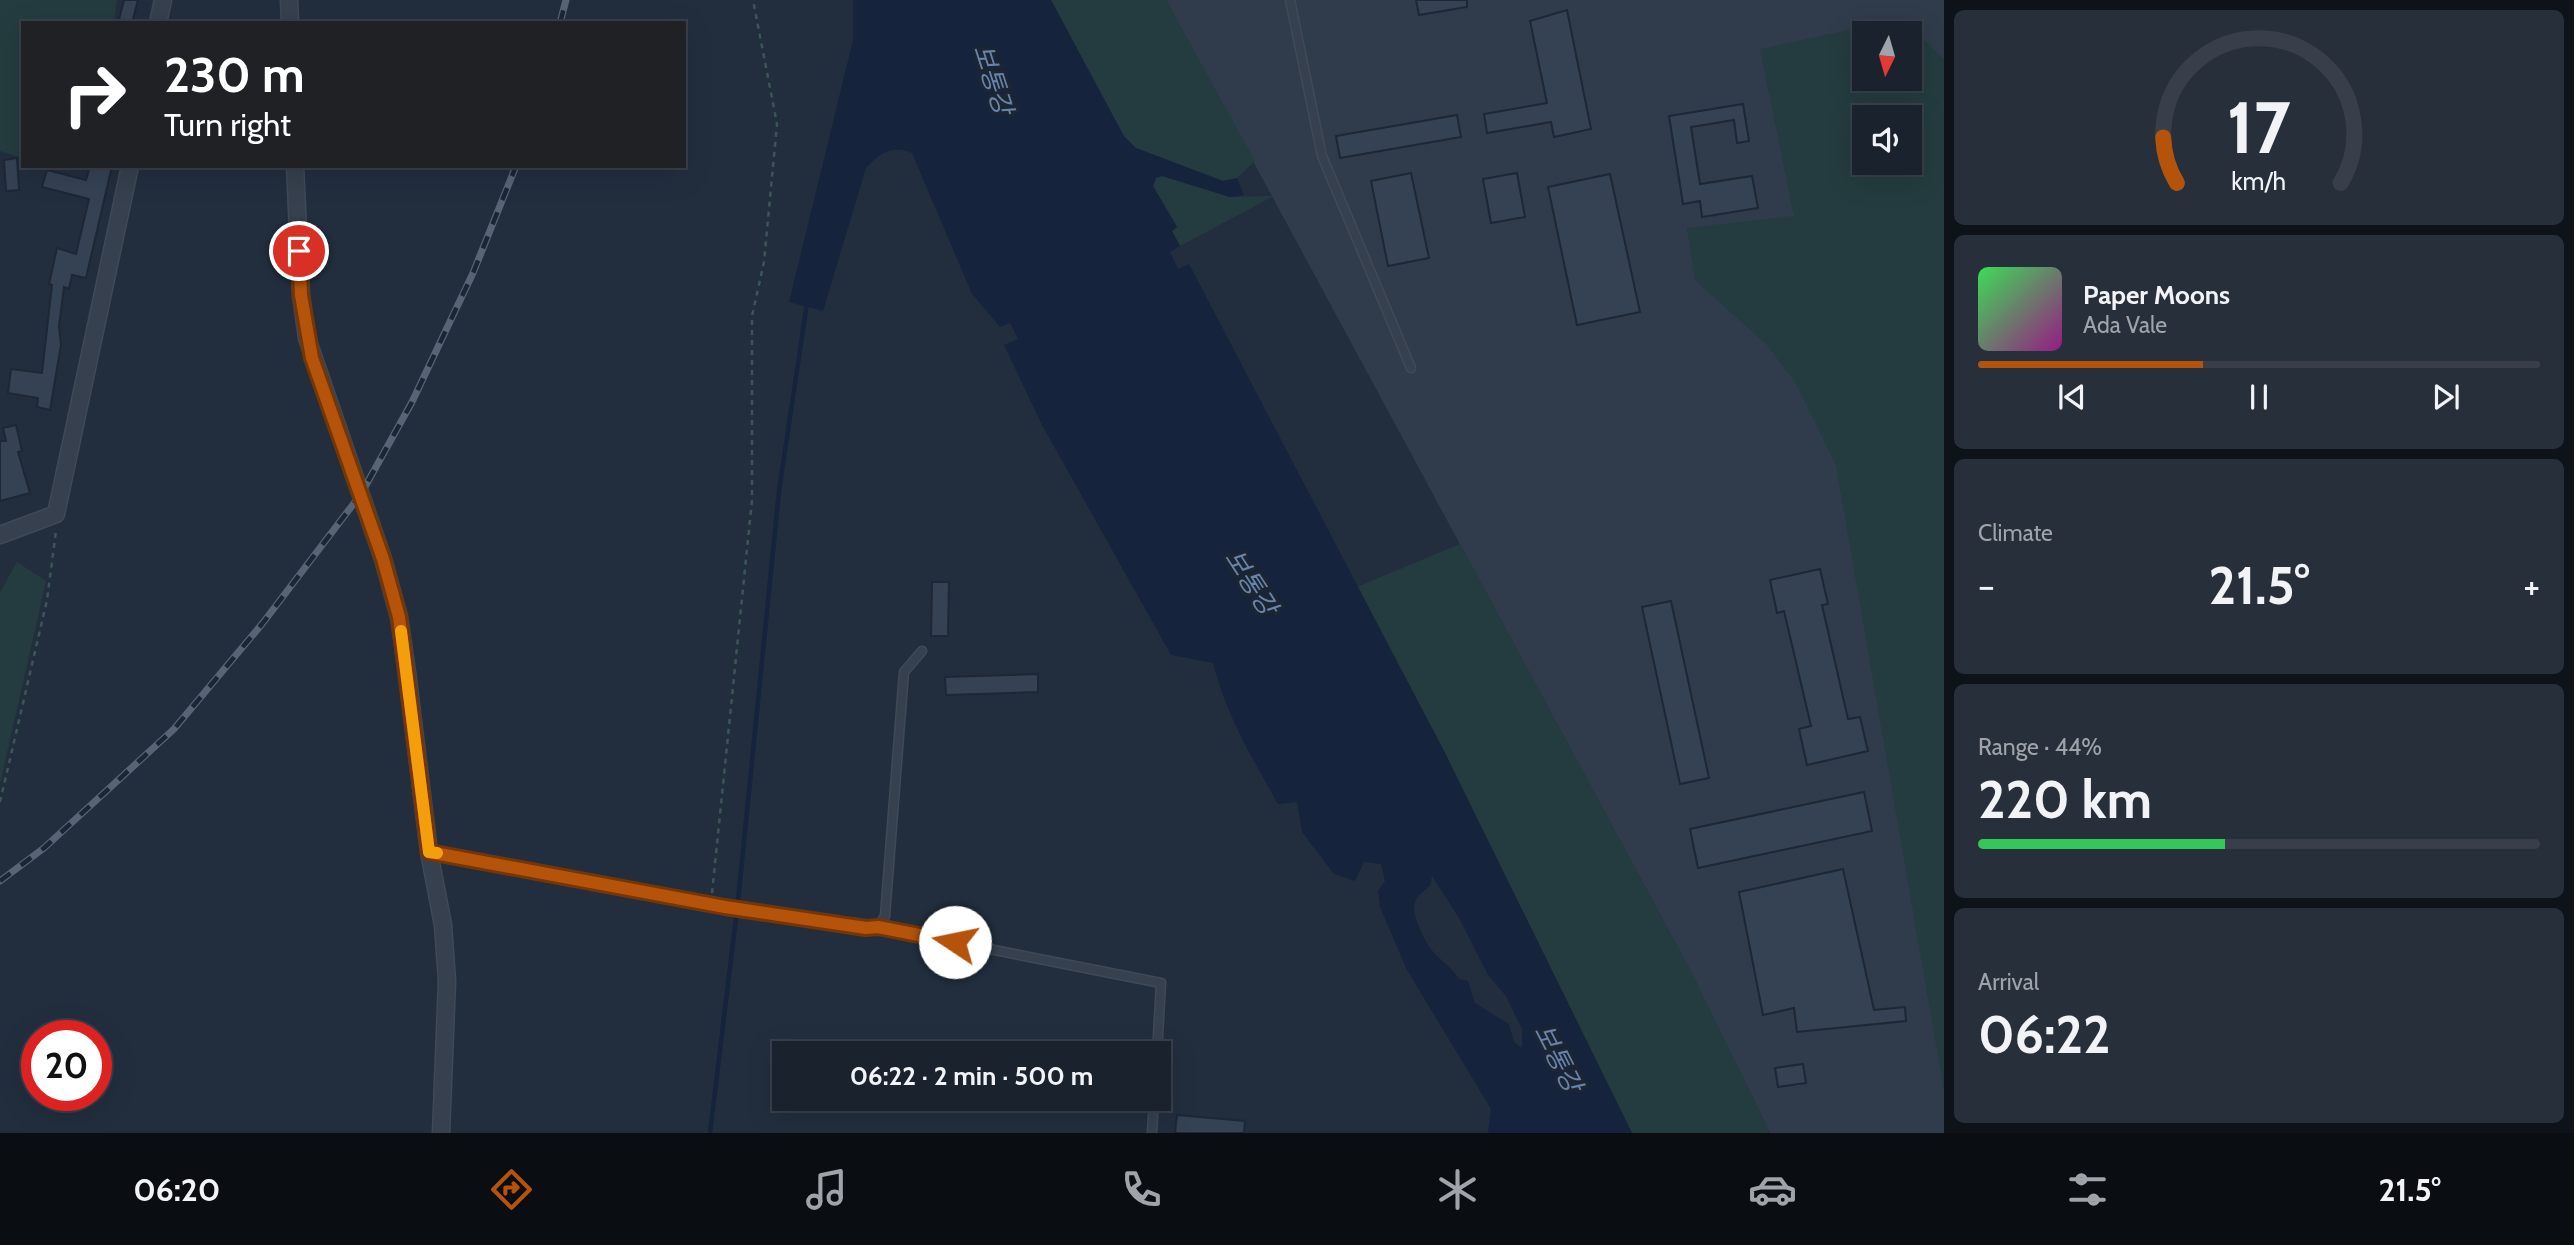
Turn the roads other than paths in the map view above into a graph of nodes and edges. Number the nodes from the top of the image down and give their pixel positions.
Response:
1 (163, 0) edge
2 (289, 0) edge
3 (1290, 0) edge
4 (158, 21) edge
5 (290, 21) edge
6 (130, 168) edge
7 (295, 168) edge
8 (1411, 368) dead end
9 (0, 535) edge
10 (922, 651) dead end
11 (429, 852) junction
12 (878, 927) junction
13 (1158, 1041) edge
14 (1153, 1111) edge
15 (441, 1133) edge
16 (1152, 1133) edge

1 - 4 street
2 - 5 street
3 - 8 lane
6 - 9 street
7 - 11 street
10 - 12 lane
11 - 12 lane
11 - 15 street
12 - 13 lane
14 - 16 lane

